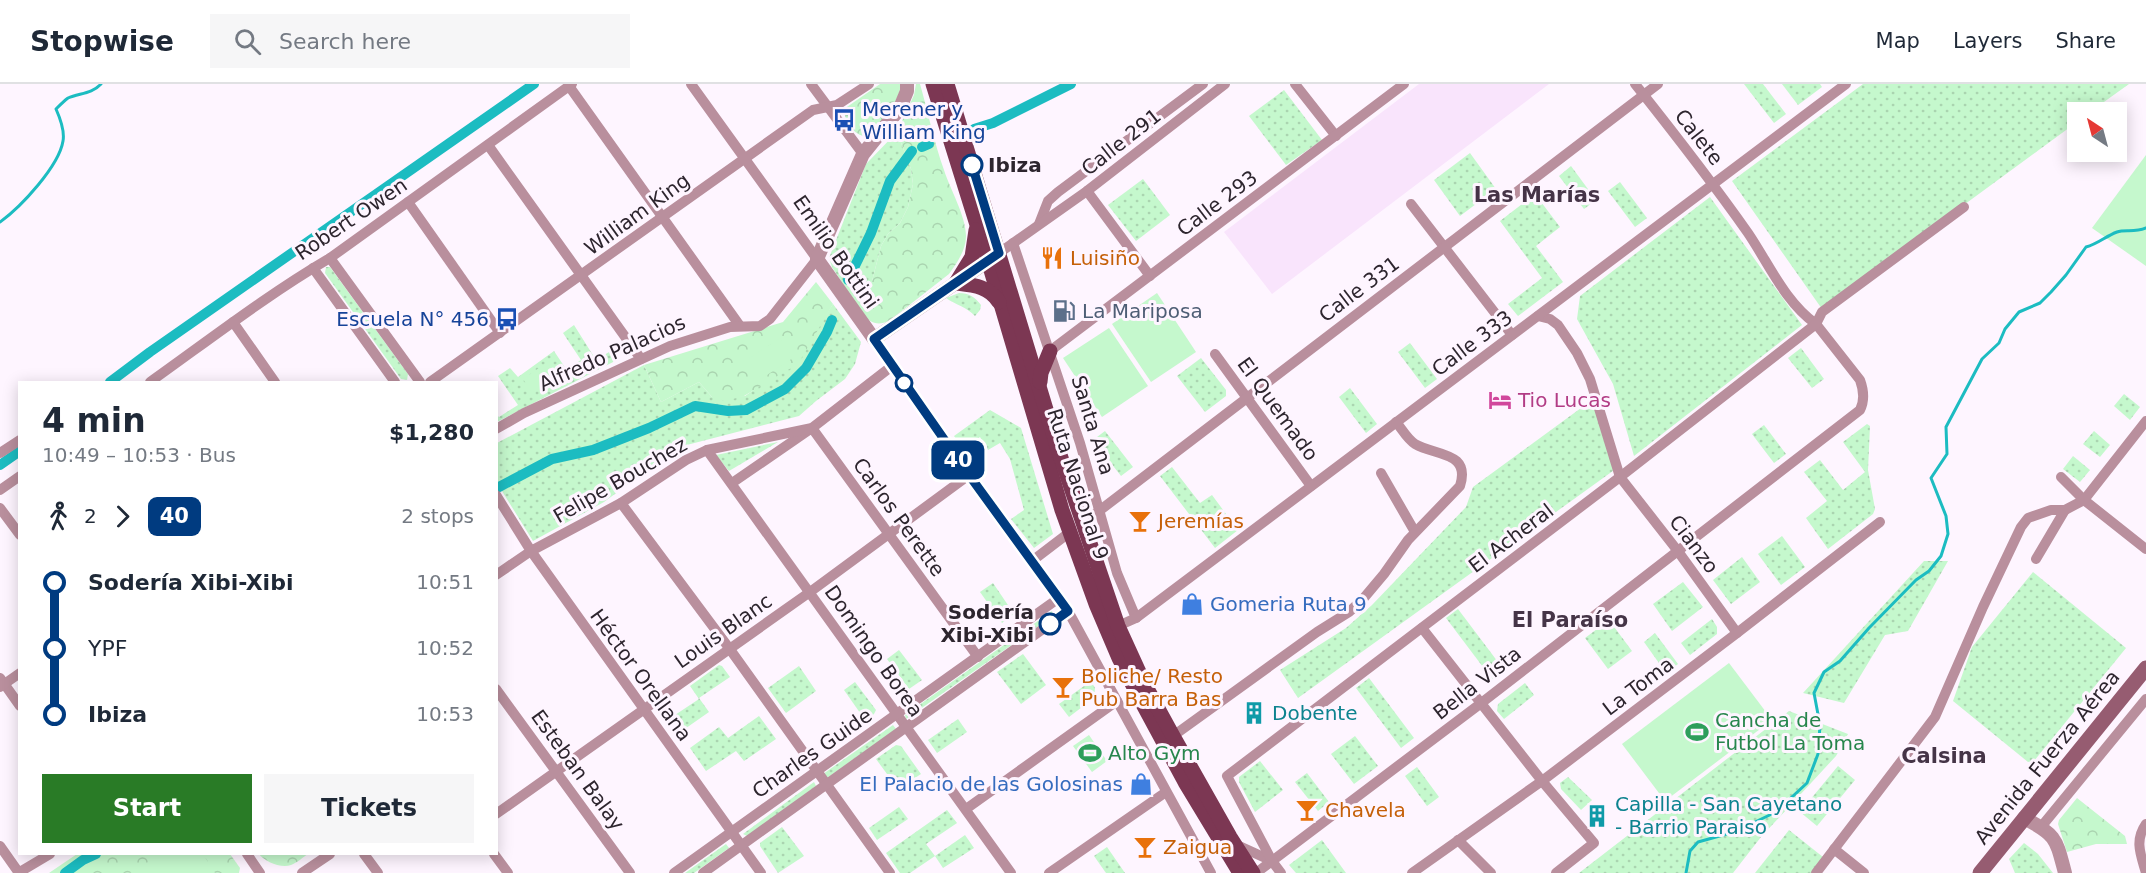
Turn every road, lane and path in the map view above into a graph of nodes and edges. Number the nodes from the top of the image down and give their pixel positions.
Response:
1 (691, 84) edge
2 (811, 84) edge
3 (869, 84) edge
4 (907, 84) edge
5 (933, 84) edge
6 (947, 84) edge
7 (1203, 84) edge
8 (1225, 84) edge
9 (1295, 84) edge
10 (1404, 84) edge
11 (1635, 84) edge
12 (1658, 84) edge
13 (1846, 84) edge
14 (571, 85) edge
15 (1644, 95) junction
16 (828, 107) junction
17 (1336, 136) junction
18 (488, 145) junction
19 (863, 154) junction
20 (746, 158) junction
21 (1713, 184) junction
22 (1087, 191) junction
23 (408, 202) junction
24 (1411, 204) dead end
25 (1965, 207) dead end
26 (663, 218) junction
27 (976, 221) junction
28 (1038, 225) junction
29 (1013, 243) junction
30 (1444, 247) junction
31 (994, 257) junction
32 (330, 258) junction
33 (817, 259) junction
34 (313, 268) junction
35 (582, 276) junction
36 (1150, 276) junction
37 (956, 283) junction
38 (1556, 303) junction
39 (1000, 304) junction
40 (1538, 316) junction
41 (233, 322) junction
42 (1816, 324) junction
43 (1558, 325) junction
44 (740, 326) junction
45 (500, 333) junction
46 (1512, 335) junction
47 (874, 339) junction
48 (1050, 351) junction
49 (1215, 354) dead end
50 (641, 359) junction
51 (892, 366) junction
52 (153, 381) edge
53 (274, 381) edge
54 (394, 381) edge
55 (419, 381) edge
56 (431, 381) edge
57 (1040, 385) junction
58 (1247, 398) junction
59 (2146, 421) edge
60 (1396, 422) junction
61 (498, 428) edge
62 (812, 428) junction
63 (18, 441) edge
64 (707, 450) junction
65 (0, 453) edge
66 (1381, 473) dead end
67 (969, 475) junction
68 (18, 477) edge
69 (1620, 477) junction
70 (2061, 477) dead end
71 (732, 483) junction
72 (1311, 486) junction
73 (0, 490) edge
74 (498, 498) edge
75 (2084, 500) junction
76 (621, 503) junction
77 (0, 508) edge
78 (1100, 510) junction
79 (2065, 510) junction
80 (1880, 522) dead end
81 (1076, 528) junction
82 (18, 532) edge
83 (1415, 532) junction
84 (889, 534) junction
85 (2146, 549) edge
86 (1677, 550) junction
87 (531, 551) junction
88 (2036, 560) dead end
89 (1032, 561) junction
90 (498, 574) edge
91 (810, 591) junction
92 (1059, 598) junction
93 (1068, 611) junction
94 (1136, 618) junction
95 (1118, 626) junction
96 (1422, 628) junction
97 (1737, 633) junction
98 (729, 648) junction
99 (978, 657) junction
100 (2146, 668) edge
101 (18, 674) edge
102 (1, 683) edge
103 (498, 692) edge
104 (2146, 699) edge
105 (1117, 701) junction
106 (18, 704) edge
107 (1480, 704) junction
108 (643, 710) junction
109 (897, 715) junction
110 (906, 728) junction
111 (1173, 736) junction
112 (556, 771) junction
113 (816, 771) junction
114 (1542, 781) junction
115 (827, 786) junction
116 (1166, 792) junction
117 (966, 809) junction
118 (498, 813) edge
119 (2024, 818) junction
120 (2146, 824) edge
121 (2041, 827) junction
122 (732, 832) junction
123 (1458, 840) junction
124 (1234, 843) junction
125 (741, 845) junction
126 (0, 846) edge
127 (1834, 849) junction
128 (48, 855) edge
129 (248, 855) edge
130 (329, 855) edge
131 (365, 855) edge
132 (495, 855) edge
133 (1272, 861) junction
134 (19, 873) edge
135 (260, 873) edge
136 (302, 873) edge
137 (378, 873) edge
138 (508, 873) edge
139 (630, 873) edge
140 (674, 873) edge
141 (703, 873) edge
142 (761, 873) edge
143 (891, 873) edge
144 (1011, 873) edge
145 (1049, 873) edge
146 (1211, 873) edge
147 (1240, 873) edge
148 (1255, 873) edge
149 (1268, 873) edge
150 (1281, 873) edge
151 (1412, 873) edge
152 (1491, 873) edge
153 (1557, 873) edge
154 (1816, 873) edge
155 (1864, 873) edge
156 (1980, 873) edge
157 (2065, 873) edge
158 (2146, 873) edge

1 - 20 street, Emilio Bottini
2 - 16 street
3 - 16 street, William King
4 - 19 street, Alfredo Palacios
5 - 27 main road, Ruta Nacional 9
6 - 31 main road, Ruta Nacional 9
7 - 28 street, Calle 291
8 - 22 street, Calle 291
9 - 17 street
10 - 17 street, Calle 293
11 - 15 street, Calete
12 - 15 street, Calle 331
13 - 21 street, Calle 333
14 - 18 street, Robert Owen
14 - 26 street
15 - 21 street, Calete
15 - 30 street, Calle 331
16 - 19 street
16 - 20 street, William King
17 - 36 street, Calle 293
18 - 23 street, Robert Owen
18 - 35 street
19 - 33 street, Alfredo Palacios
20 - 26 street, William King
20 - 33 street, Emilio Bottini
21 - 38 street, Calle 333
21 - 42 street, Calete
22 - 28 street, Calle 291
22 - 36 street
23 - 32 street, Robert Owen
23 - 45 street
24 - 30 street
25 - 42 street, El Acheral
26 - 35 street, William King
26 - 44 street
27 - 31 main road, Ruta Nacional 9
27 - 37 main road
28 - 29 street, Calle 291
29 - 31 street, Calle 291
29 - 48 street, Santa Ana
30 - 46 street
30 - 58 street, Calle 331
31 - 37 street
31 - 39 main road, Ruta Nacional 9
31 - 57 main road, Ruta Nacional 9
32 - 34 street, Robert Owen
32 - 55 street
33 - 44 street, Alfredo Palacios
33 - 47 street, Emilio Bottini
34 - 41 street, Robert Owen
34 - 54 street
35 - 45 street, William King
35 - 50 street
36 - 48 street, Calle 293
37 - 39 main road
37 - 47 street
38 - 40 street, Calle 333
38 - 43 street
39 - 81 main road, Ruta Nacional 9
40 - 43 street
40 - 46 street, Calle 333
41 - 52 street, Robert Owen
41 - 53 street
42 - 69 street, El Acheral
42 - 86 street, Bella Vista
43 - 69 street
44 - 50 street, Alfredo Palacios
45 - 56 street, William King
46 - 60 street, Calle 333
47 - 51 street, Emilio Bottini
48 - 57 main road
48 - 78 street, Santa Ana
49 - 58 street, El Quemado
50 - 61 street, Alfredo Palacios
51 - 62 street, Felipe Bouchez
51 - 67 street, Emilio Bottini
57 - 81 main road, Ruta Nacional 9
58 - 72 street, El Quemado
58 - 78 street, Calle 331
59 - 75 street
60 - 72 street, Calle 333
60 - 83 street
62 - 64 street, Felipe Bouchez
62 - 71 street
62 - 84 street, Carlos Perette
63 - 65 street
64 - 71 street, Domingo Borea
64 - 76 street, Felipe Bouchez
66 - 83 street
67 - 84 street, Louis Blanc
67 - 89 street, Emilio Bottini
68 - 73 street
69 - 86 street, Cianzo
69 - 96 street, El Acheral
70 - 75 street
71 - 91 street, Domingo Borea
72 - 94 street, Calle 333
74 - 87 street, Héctor Orellana
75 - 79 street
75 - 85 street
76 - 87 street, Felipe Bouchez
76 - 98 street
77 - 82 street
78 - 81 street, Calle 331
78 - 94 street, Santa Ana
79 - 88 street
79 - 127 street
80 - 97 street, La Toma
81 - 89 street, Calle 331
81 - 95 main road, Ruta Nacional 9
81 - 147 main road, Ruta Nacional 9
83 - 111 street
84 - 91 street, Louis Blanc
84 - 99 street, Carlos Perette
86 - 97 street, Cianzo
86 - 107 street, Bella Vista
87 - 90 street, Felipe Bouchez
87 - 108 street, Héctor Orellana
89 - 92 street, Emilio Bottini
91 - 98 street, Louis Blanc
91 - 109 street, Domingo Borea
92 - 93 street, Emilio Bottini
92 - 99 street, Charles Guide
93 - 105 street, Emilio Bottini
93 - 110 street, Charles Guide
94 - 95 street, Calle 333
95 - 111 main road, Ruta Nacional 9
96 - 107 street
96 - 133 street, El Acheral
97 - 114 street, La Toma
98 - 108 street, Louis Blanc
98 - 113 street
99 - 109 street, Charles Guide
100 - 119 main road, Avenida Fuerza Aérea
101 - 102 street
102 - 106 street
103 - 112 street, Esteban Balay
104 - 121 street
105 - 116 street, Emilio Bottini
105 - 117 street
107 - 114 street
107 - 133 street, Bella Vista
108 - 112 street, Louis Blanc
108 - 122 street, Héctor Orellana
109 - 110 street, Domingo Borea
109 - 113 street, Charles Guide
110 - 115 street, Charles Guide
110 - 117 street, Domingo Borea
111 - 124 main road, Ruta Nacional 9
112 - 118 street, Louis Blanc
112 - 139 street, Esteban Balay
113 - 115 street
113 - 122 street, Charles Guide
114 - 123 street, La Toma
114 - 153 street
115 - 125 street, Charles Guide
115 - 143 street
116 - 145 street
116 - 146 street, Emilio Bottini
117 - 144 street, Domingo Borea
119 - 121 street
119 - 156 main road, Avenida Fuerza Aérea
120 - 158 street
121 - 157 street
122 - 125 street, Héctor Orellana
122 - 140 street, Charles Guide
123 - 151 street, La Toma
123 - 152 street
124 - 133 street
124 - 148 main road, Ruta Nacional 9
125 - 141 street, Charles Guide
125 - 142 street, Héctor Orellana
126 - 134 street
127 - 154 street
127 - 155 street
128 - 134 street
129 - 135 street
130 - 136 street
131 - 137 street
132 - 138 street
133 - 148 street, Bella Vista
133 - 149 street
133 - 150 street

